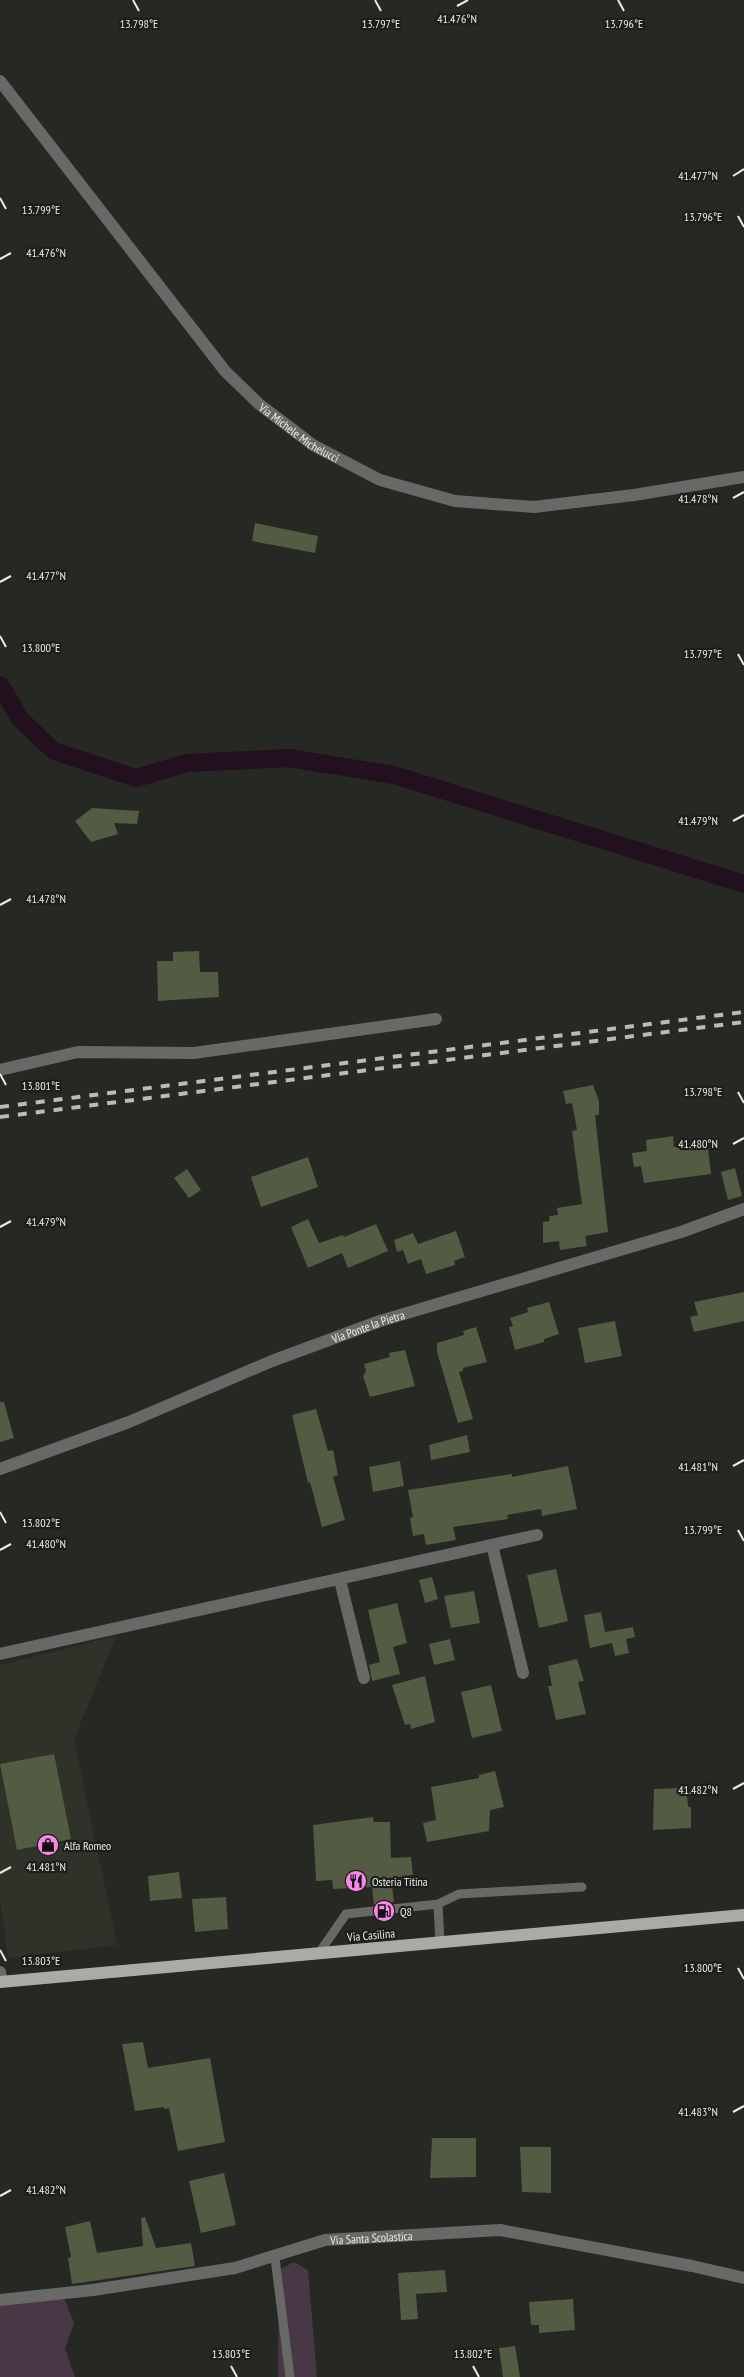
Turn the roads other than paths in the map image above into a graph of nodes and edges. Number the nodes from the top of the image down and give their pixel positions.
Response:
1 (0, 81) edge
2 (744, 477) edge
3 (436, 1019) dead end
4 (0, 1070) edge
5 (744, 1209) edge
6 (0, 1469) edge
7 (537, 1535) dead end
8 (492, 1545) junction
9 (340, 1580) junction
10 (0, 1654) edge
11 (524, 1673) dead end
12 (364, 1678) dead end
13 (582, 1887) dead end
14 (438, 1904) junction
15 (744, 1915) edge
16 (440, 1943) junction
17 (319, 1953) junction
18 (1, 1979) edge
19 (275, 2258) junction
20 (744, 2278) edge
21 (0, 2300) edge
22 (290, 2377) edge

1 - 2 street, Via Michele Michelucci
3 - 4 street
5 - 6 street, Via Ponte la Pietra
7 - 8 street
8 - 9 street
8 - 11 street
9 - 10 street
9 - 12 street
13 - 14 lane
14 - 16 lane
14 - 17 lane
15 - 16 main road, Via Casilina
16 - 17 main road, Via Casilina
17 - 18 main road, Via Casilina
19 - 20 street, Via Santa Scolastica
19 - 21 street, Via Santa Scolastica
19 - 22 lane

